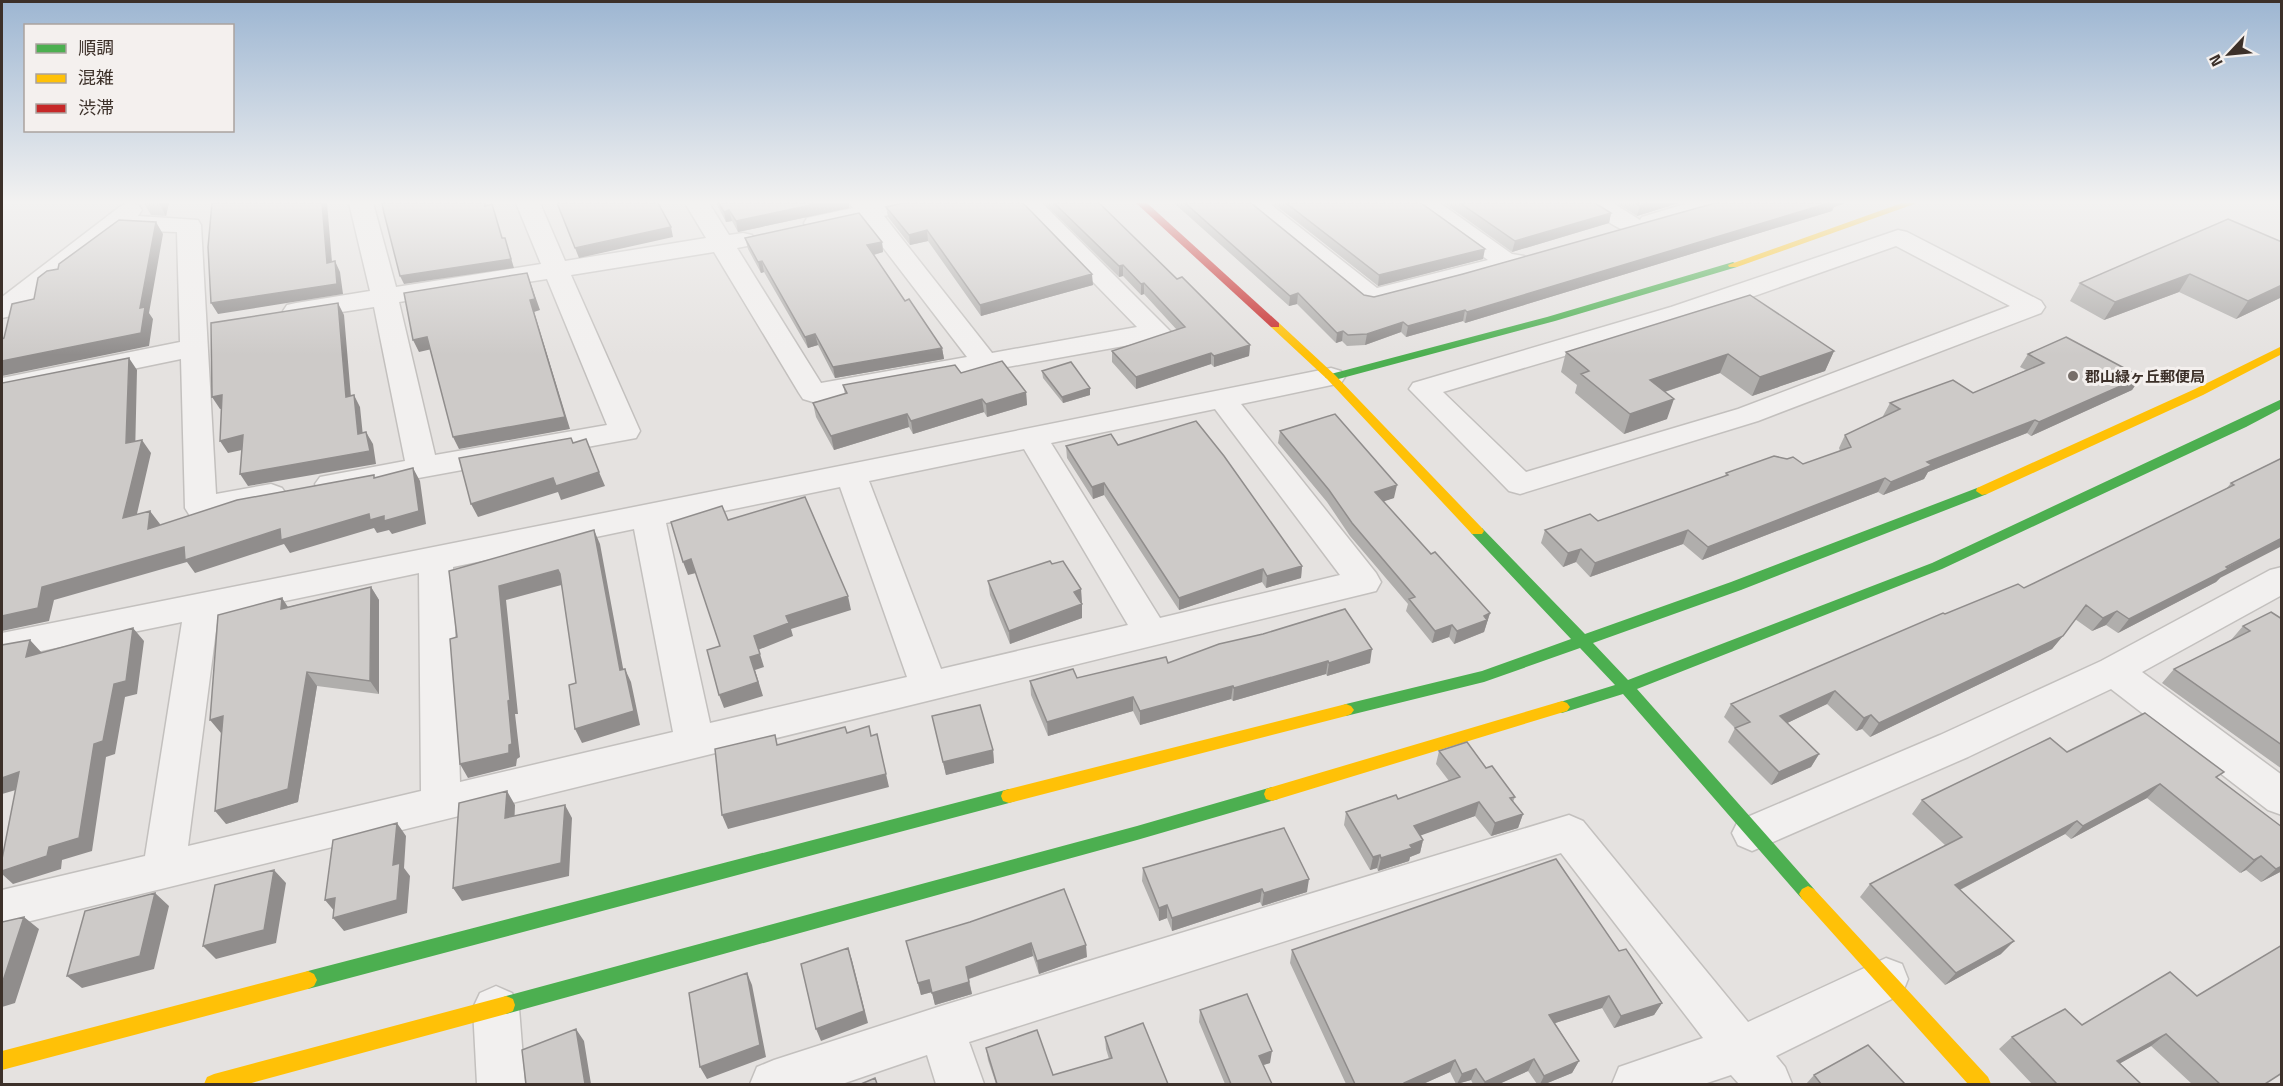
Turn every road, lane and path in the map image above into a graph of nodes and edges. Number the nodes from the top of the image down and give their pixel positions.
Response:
1 (74, 254) edge
2 (192, 254) edge
3 (374, 254) edge
4 (550, 254) edge
5 (665, 254) edge
6 (728, 254) edge
7 (901, 254) edge
8 (1079, 254) edge
9 (1197, 254) edge
10 (1318, 254) edge
11 (1496, 254) edge
12 (1540, 254) edge
13 (1765, 254) edge
14 (1851, 254) edge
15 (1930, 254) edge
16 (1508, 262) junction
17 (1732, 265) junction
18 (557, 270) junction
19 (1762, 285) junction
20 (385, 297) junction
21 (2, 310) edge
22 (1572, 314) junction
23 (272, 315) edge
24 (201, 333) junction
25 (1600, 337) junction
26 (2282, 349) edge
27 (986, 363) junction
28 (1331, 376) junction
29 (2, 387) edge
30 (1222, 399) junction
31 (2282, 404) edge
32 (1033, 438) junction
33 (422, 468) junction
34 (850, 475) junction
35 (648, 516) junction
36 (436, 559) junction
37 (2282, 579) edge
38 (202, 606) junction
39 (1150, 632) junction
40 (1583, 641) junction
41 (2, 646) edge
42 (2114, 671) junction
43 (929, 686) junction
44 (1626, 687) junction
45 (695, 744) junction
46 (2282, 798) edge
47 (441, 804) junction
48 (1752, 833) junction
49 (165, 870) junction
50 (2, 909) edge
51 (1886, 979) junction
52 (496, 1008) junction
53 (941, 1028) junction
54 (1740, 1049) junction
55 (2, 1061) edge
56 (292, 1074) edge
57 (214, 1084) edge
58 (501, 1084) edge
59 (774, 1084) edge
60 (960, 1084) edge
61 (1636, 1084) edge
62 (1768, 1084) edge
63 (1981, 1084) edge

1 - 21 street
2 - 24 street
3 - 20 street
4 - 18 street
5 - 18 street
6 - 27 street
7 - 27 street
8 - 27 street
9 - 28 street
10 - 16 street
11 - 16 street
12 - 16 street
13 - 17 street
14 - 19 street
15 - 25 street
17 - 19 street
17 - 22 street
18 - 20 street
18 - 33 street
19 - 25 street
20 - 23 street
20 - 33 street
22 - 25 street
22 - 28 street
24 - 29 street
24 - 33 street
26 - 40 street
28 - 30 street
28 - 40 street
30 - 32 street
30 - 39 street
31 - 44 street
32 - 34 street
32 - 39 street
34 - 35 street
34 - 43 street
35 - 36 street
35 - 45 street
36 - 38 street
36 - 47 street
37 - 42 street
38 - 41 street
38 - 49 street
39 - 43 street
40 - 44 street
40 - 55 street
42 - 46 street
42 - 48 street
43 - 45 street
44 - 48 street
44 - 52 street
45 - 47 street
47 - 49 street
48 - 51 street
49 - 50 street
51 - 54 street
51 - 63 street
52 - 56 street
52 - 58 street
53 - 54 street
53 - 59 street
53 - 60 street
54 - 61 street
54 - 62 street
56 - 57 street

